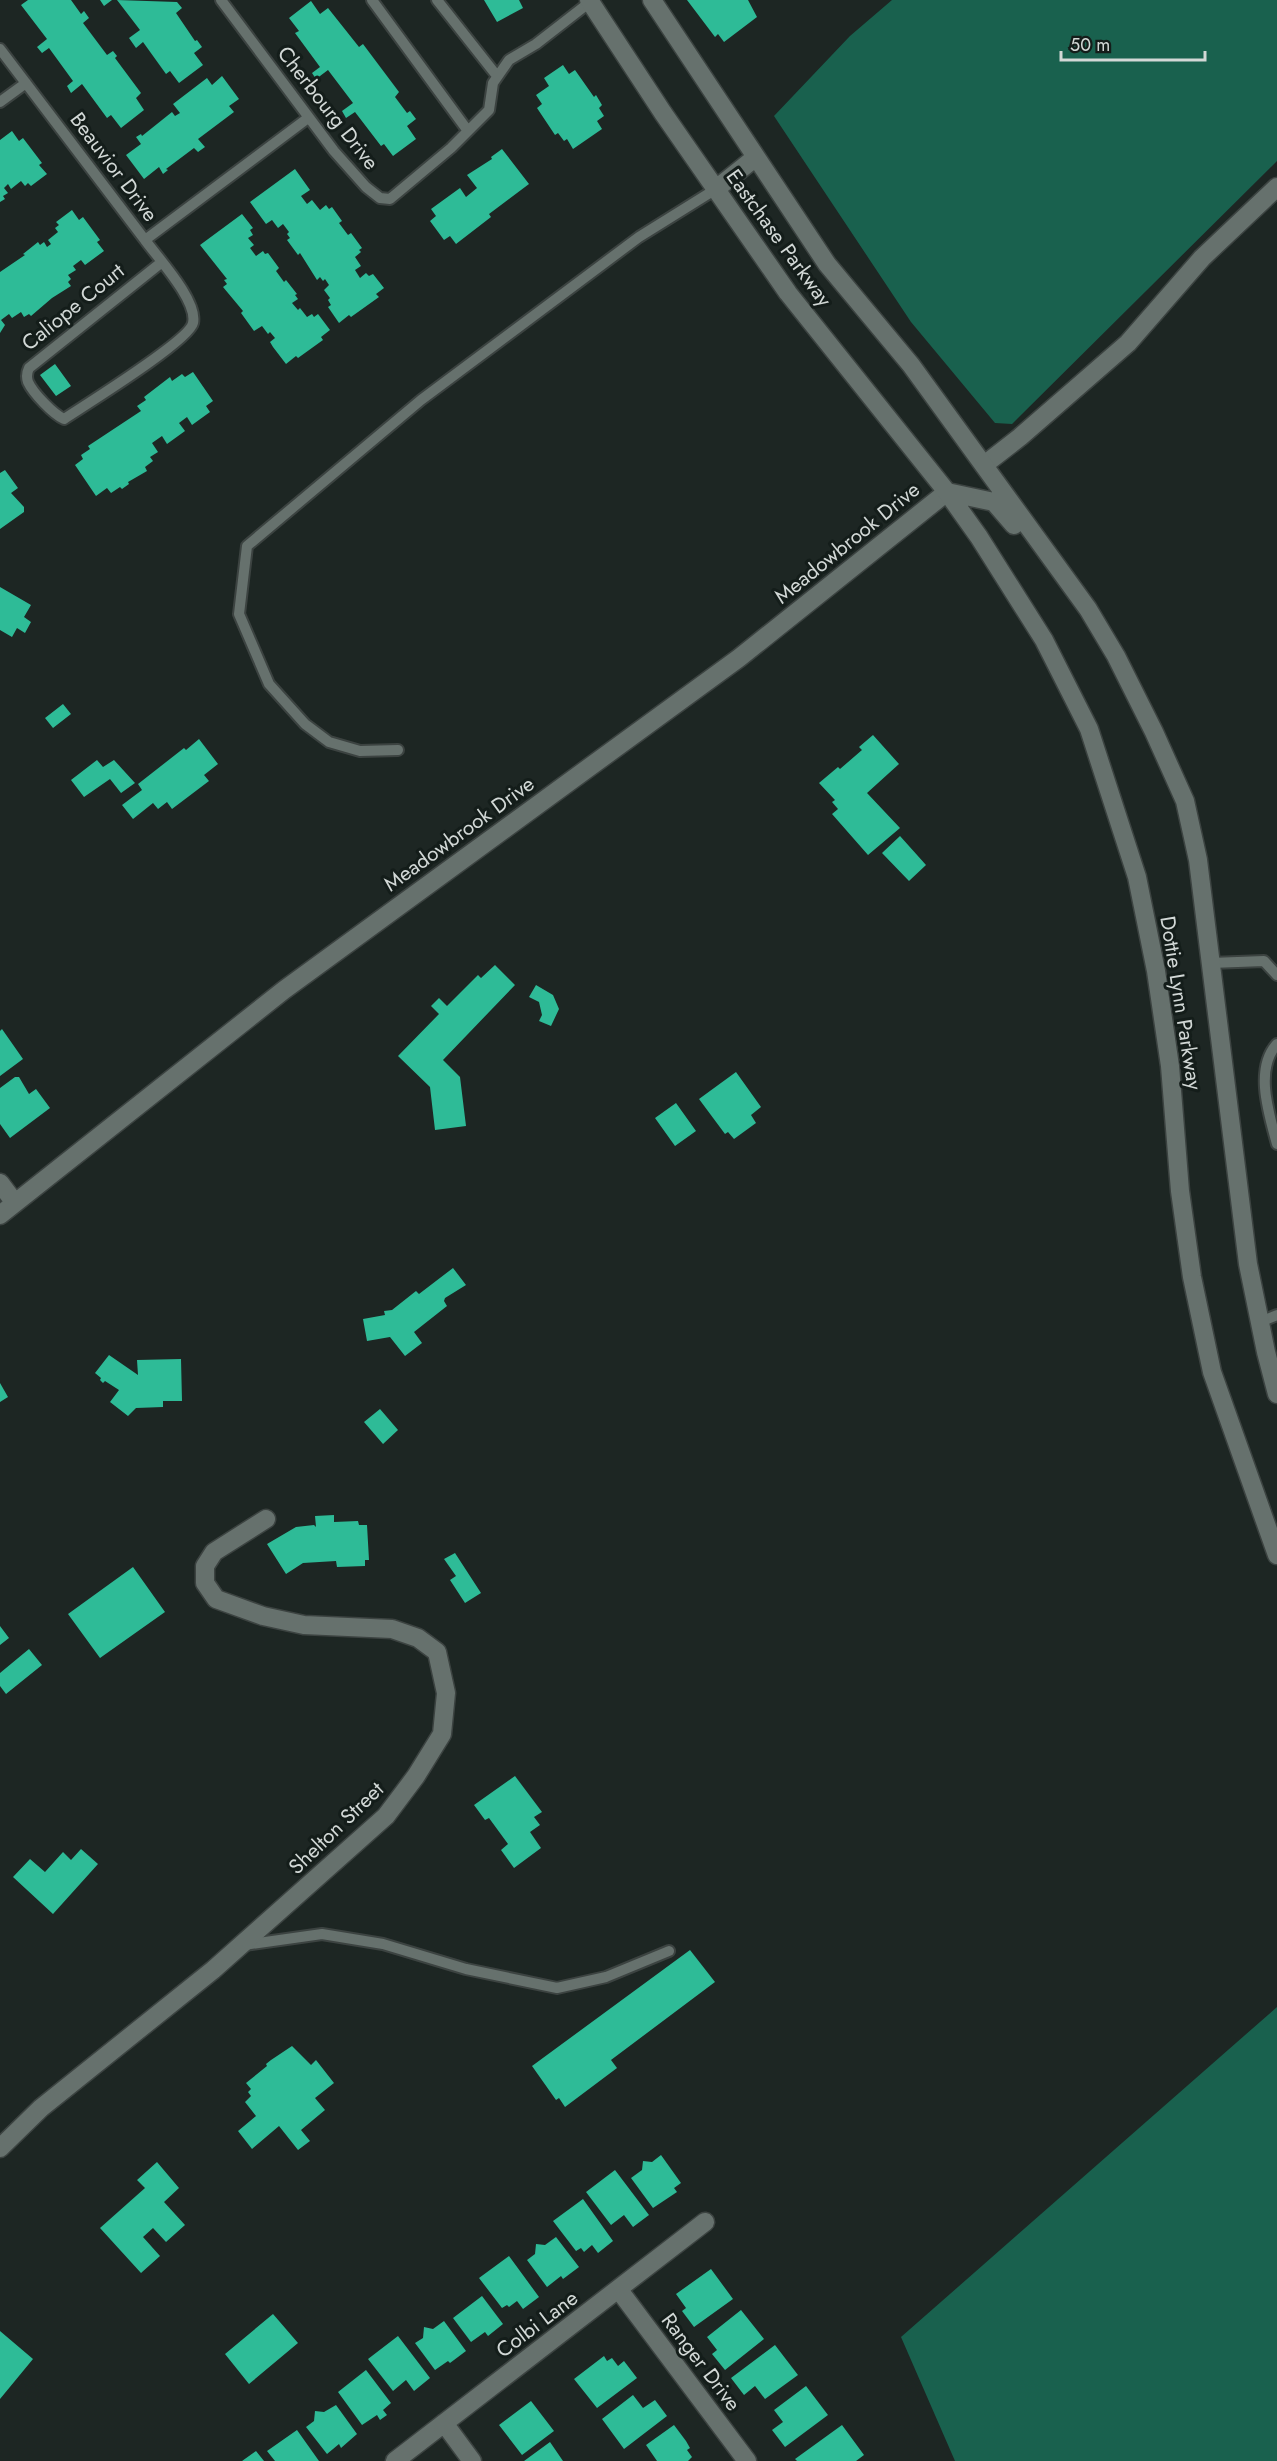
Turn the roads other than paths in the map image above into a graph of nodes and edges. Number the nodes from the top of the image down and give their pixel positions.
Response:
1 (221, 0) edge
2 (372, 0) edge
3 (437, 0) edge
4 (652, 0) edge
5 (590, 1) edge
6 (0, 49) edge
7 (497, 76) junction
8 (26, 83) junction
9 (0, 102) edge
10 (308, 117) junction
11 (468, 131) junction
12 (756, 157) junction
13 (1277, 187) edge
14 (716, 189) junction
15 (146, 240) junction
16 (162, 262) junction
17 (192, 312) joint
18 (984, 465) junction
19 (947, 492) junction
20 (1088, 609) junction
21 (398, 750) dead end
22 (1211, 963) junction
23 (1277, 975) edge
24 (1277, 1044) edge
25 (1277, 1144) edge
26 (0, 1183) edge
27 (15, 1203) junction
28 (0, 1215) edge
29 (1277, 1315) edge
30 (1260, 1322) junction
31 (1277, 1394) edge
32 (266, 1519) dead end
33 (1277, 1555) edge
34 (241, 1946) junction
35 (669, 1951) dead end
36 (0, 2148) edge
37 (705, 2222) dead end
38 (619, 2290) junction
39 (444, 2422) junction
40 (395, 2461) edge
41 (472, 2461) edge
42 (747, 2461) edge

1 - 10 lane, Cherbourg Drive
2 - 11 lane
3 - 7 lane
4 - 12 main road, Eastchase Parkway
5 - 7 lane
5 - 14 main road, Eastchase Parkway
6 - 8 lane, Beauvior Drive
7 - 11 lane, Cherbourg Drive
8 - 9 lane
8 - 15 lane, Beauvior Drive
10 - 11 lane, Cherbourg Drive
10 - 15 lane
12 - 14 main road
12 - 18 main road, Eastchase Parkway
13 - 18 main road
14 - 19 main road, Eastchase Parkway
14 - 21 lane
15 - 16 lane, Beauvior Drive
16 - 17 lane, Beauvior Drive
16 - 17 lane, Caliope Court
18 - 20 main road, Dottie Lynn Parkway
19 - 20 main road
19 - 27 main road, Meadowbrook Drive
19 - 33 main road, Dottie Lynn Parkway
20 - 22 main road, Dottie Lynn Parkway
22 - 23 lane
22 - 30 main road, Dottie Lynn Parkway
24 - 25 lane
26 - 27 main road
27 - 28 main road, Meadowbrook Drive
29 - 30 lane
30 - 31 main road, Dottie Lynn Parkway
32 - 34 main road, Shelton Street
34 - 35 lane
34 - 36 main road, Shelton Street
37 - 38 main road, Colbi Lane
38 - 39 main road, Colbi Lane
38 - 42 main road, Ranger Drive
39 - 40 main road, Colbi Lane
39 - 41 main road

